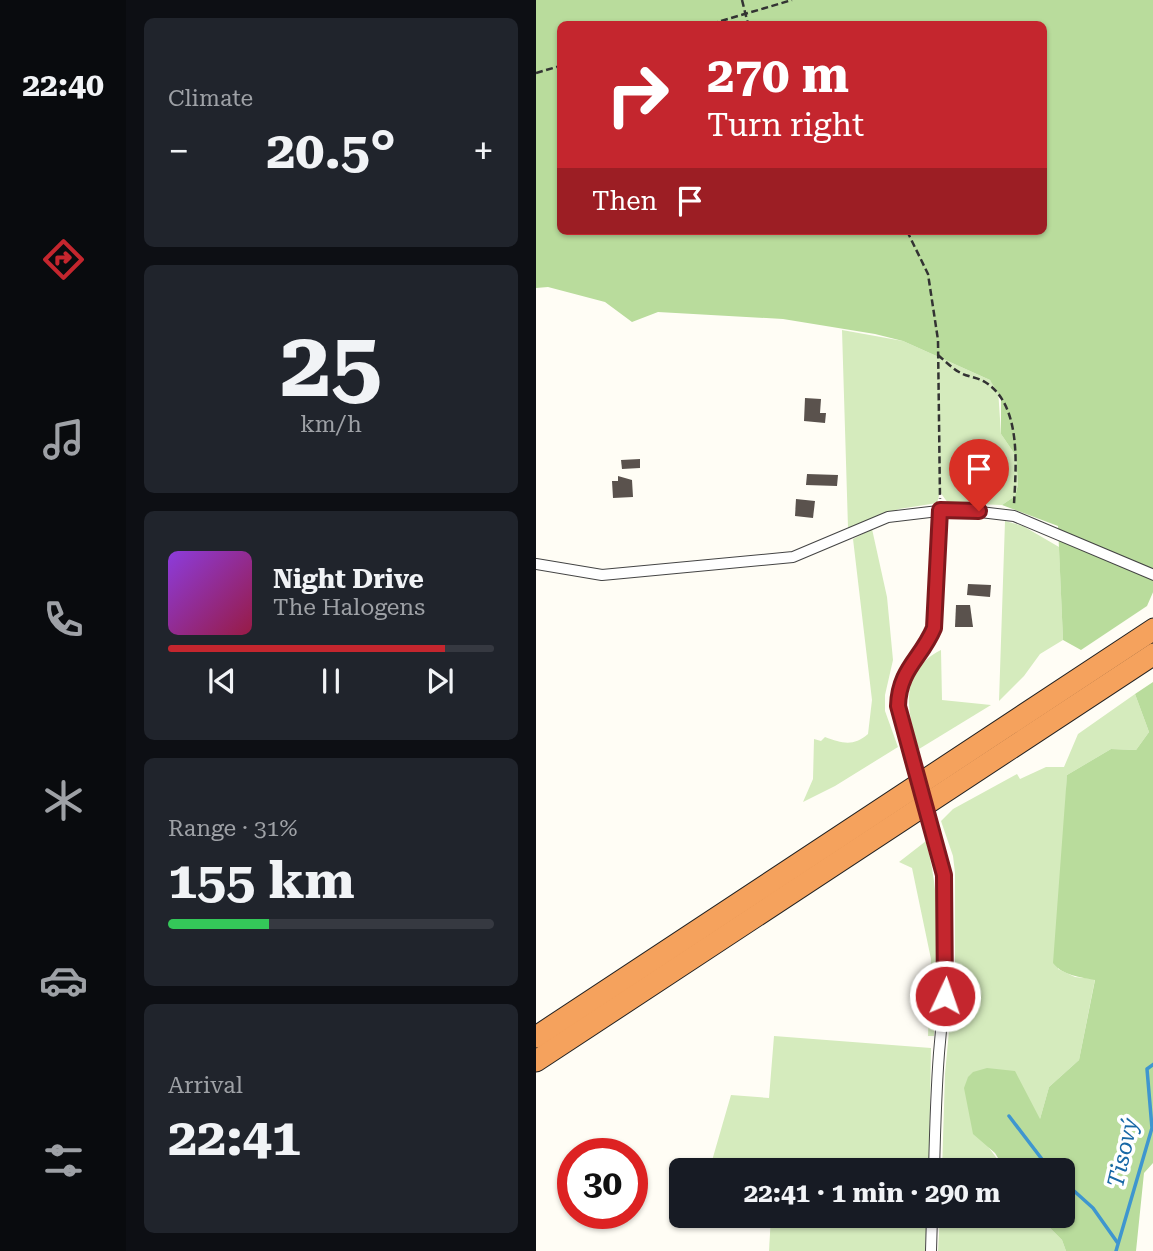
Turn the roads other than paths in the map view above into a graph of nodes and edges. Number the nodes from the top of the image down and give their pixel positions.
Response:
1 (940, 510) junction
2 (536, 564) edge
3 (1154, 575) edge
4 (1154, 629) edge
5 (1154, 654) edge
6 (1087, 685) junction
7 (536, 1037) edge
8 (536, 1061) edge
9 (934, 1158) edge
10 (932, 1228) edge
11 (931, 1251) edge

1 - 2 street
1 - 3 street
1 - 9 street, bridge
4 - 6 highway
5 - 6 highway
6 - 7 highway
6 - 8 highway
10 - 11 street

